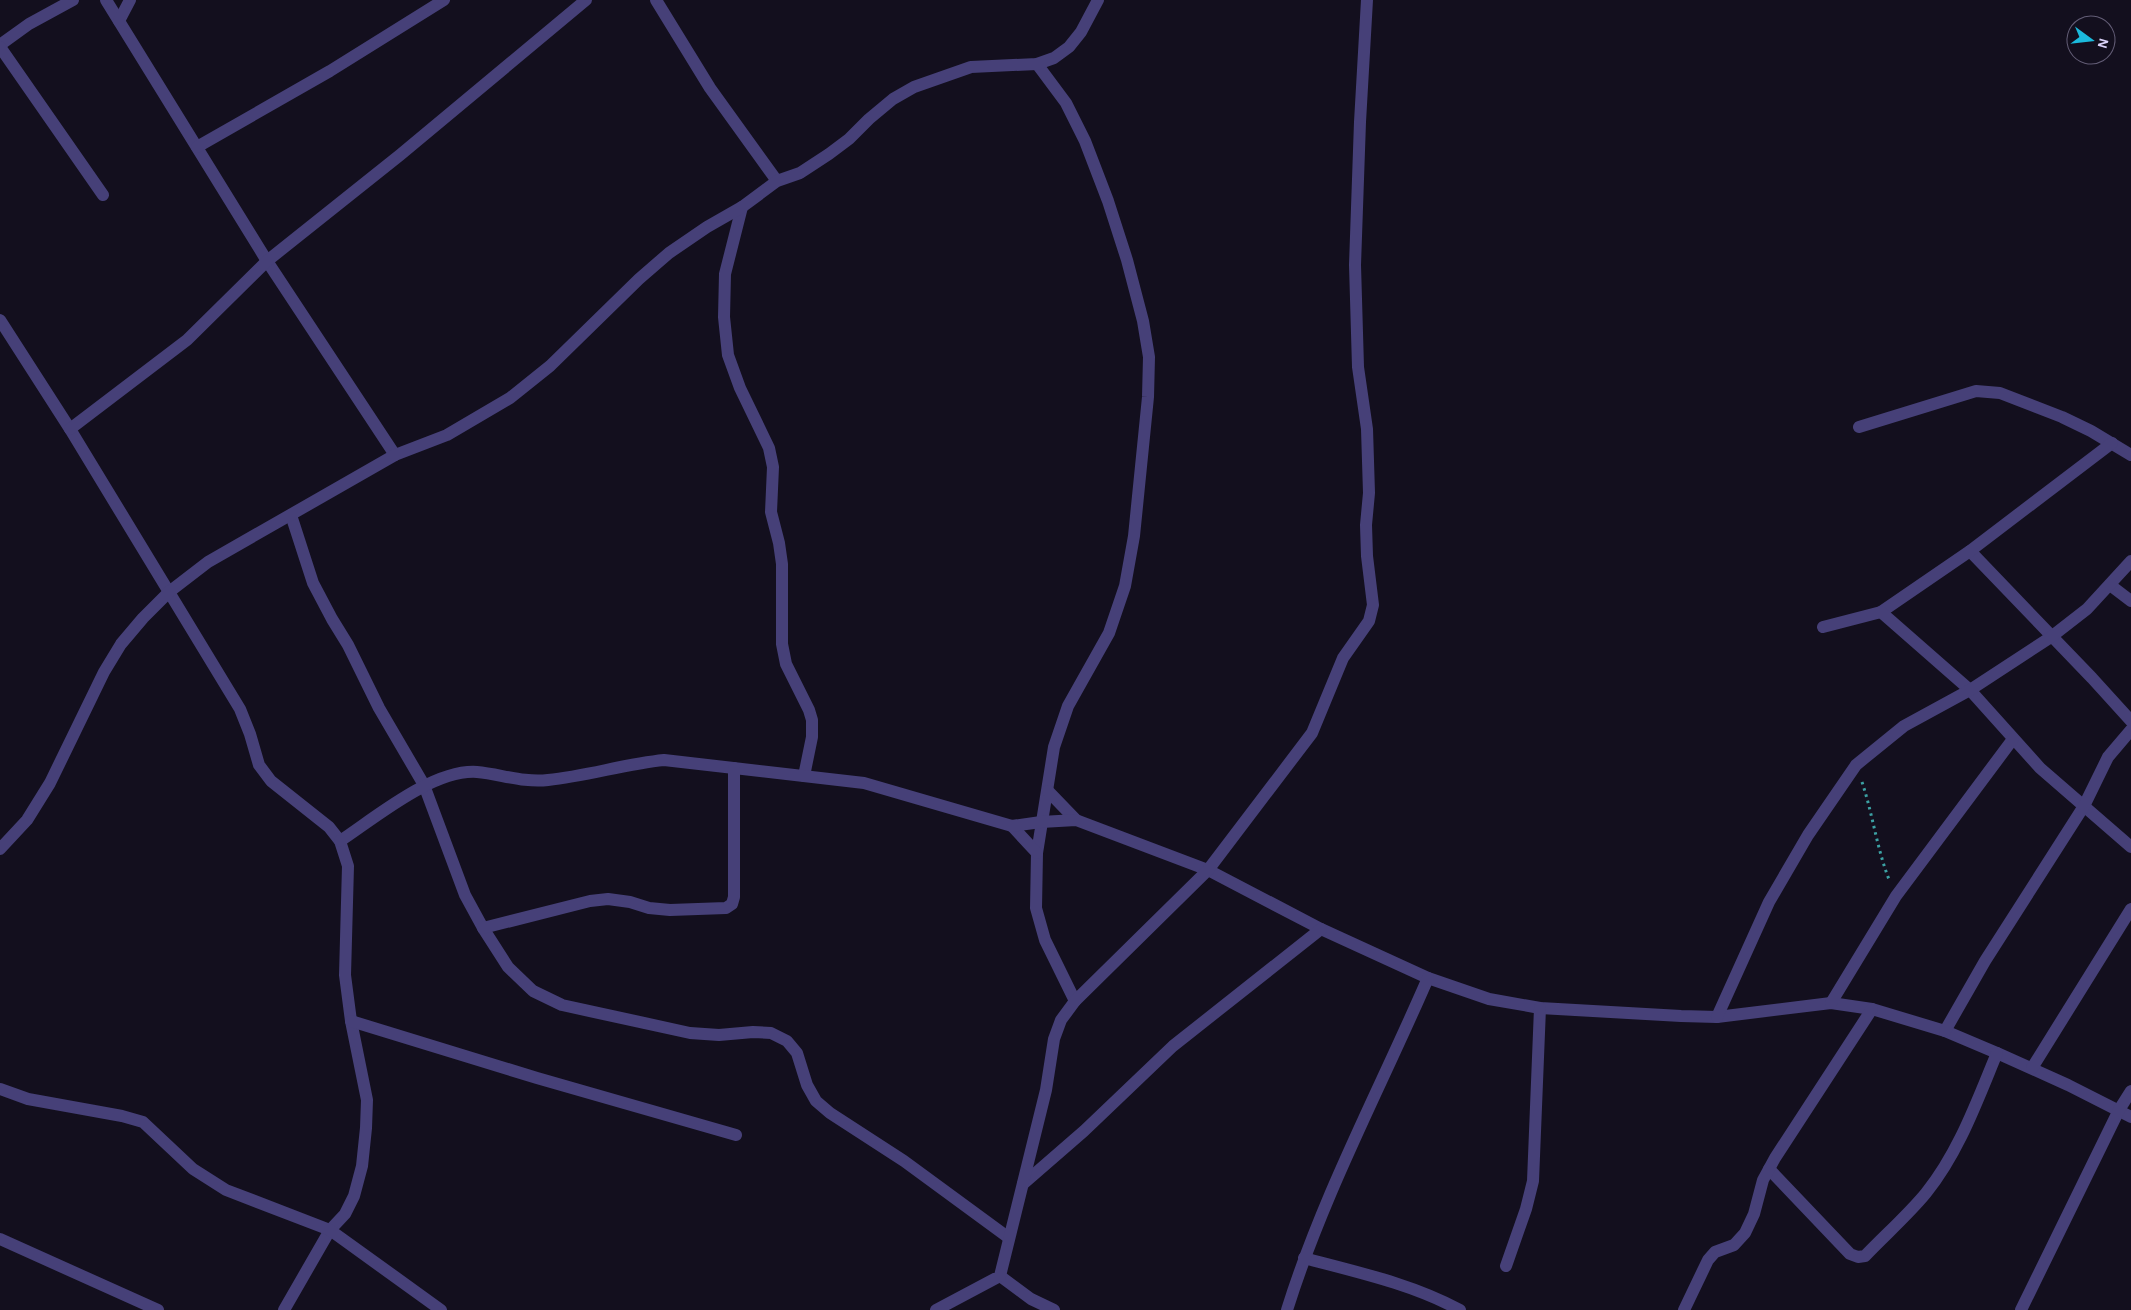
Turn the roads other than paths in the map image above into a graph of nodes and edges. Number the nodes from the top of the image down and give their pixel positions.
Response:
1 (73, 0) edge
2 (106, 0) edge
3 (130, 0) edge
4 (444, 0) edge
5 (586, 0) edge
6 (656, 0) edge
7 (1098, 0) edge
8 (1367, 0) edge
9 (119, 21) junction
10 (0, 46) edge
11 (1037, 64) junction
12 (197, 147) junction
13 (777, 181) junction
14 (103, 195) dead end
15 (742, 207) junction
16 (267, 261) junction
17 (0, 320) edge
18 (1859, 427) dead end
19 (70, 429) junction
20 (2112, 443) junction
21 (395, 455) junction
22 (2131, 455) edge
23 (292, 516) junction
24 (1970, 551) junction
25 (2131, 561) edge
26 (2110, 585) junction
27 (170, 592) junction
28 (2131, 601) edge
29 (1881, 612) junction
30 (1823, 627) dead end
31 (2051, 636) junction
32 (1970, 690) junction
33 (2131, 721) edge
34 (2131, 730) edge
35 (2013, 739) junction
36 (734, 768) junction
37 (804, 776) junction
38 (424, 785) junction
39 (1048, 791) junction
40 (2084, 806) junction
41 (1076, 820) junction
42 (1041, 822) junction
43 (1012, 826) junction
44 (340, 841) junction
45 (2131, 847) edge
46 (0, 849) edge
47 (1037, 854) junction
48 (1208, 870) junction
49 (2131, 909) edge
50 (483, 928) junction
51 (1321, 928) junction
52 (1428, 978) junction
53 (1075, 1001) junction
54 (1831, 1003) junction
55 (1540, 1008) junction
56 (1872, 1009) junction
57 (1717, 1016) junction
58 (351, 1021) junction
59 (1945, 1031) junction
60 (1997, 1053) junction
61 (2032, 1068) junction
62 (0, 1089) edge
63 (2131, 1091) edge
64 (2119, 1110) junction
65 (2131, 1117) edge
66 (736, 1135) dead end
67 (1769, 1169) junction
68 (1022, 1184) junction
69 (330, 1230) junction
70 (1009, 1238) junction
71 (0, 1239) edge
72 (1304, 1258) junction
73 (1506, 1266) dead end
74 (1000, 1276) junction
75 (158, 1310) edge
76 (284, 1310) edge
77 (441, 1310) edge
78 (936, 1310) edge
79 (1054, 1310) edge
80 (1287, 1310) edge
81 (1460, 1310) edge
82 (1684, 1310) edge
83 (2021, 1310) edge

1 - 10 street
2 - 9 street
3 - 9 street
4 - 12 street
5 - 16 street
6 - 13 street
7 - 11 street
8 - 48 street
9 - 12 street
10 - 14 street
11 - 13 street
11 - 39 street
12 - 16 street
13 - 15 street
15 - 21 street
15 - 37 street
16 - 19 street
16 - 21 street
17 - 19 street
18 - 20 street
19 - 27 street
20 - 22 street
20 - 24 street
21 - 23 street
23 - 27 street
23 - 38 street
24 - 29 street
24 - 31 street
25 - 26 street
26 - 28 street
26 - 31 street
27 - 44 street
27 - 46 street
29 - 30 street
29 - 32 street
31 - 32 street
31 - 33 street
32 - 35 street
32 - 57 street
34 - 40 street
35 - 40 street
35 - 54 street
36 - 37 street
36 - 38 street
36 - 50 street
37 - 43 street
38 - 44 street
38 - 50 street
39 - 41 street
39 - 42 street
40 - 45 street
40 - 59 street
41 - 42 street
41 - 48 street
42 - 43 street
42 - 47 street
43 - 47 street
44 - 58 street
47 - 53 street
48 - 51 street
48 - 53 street
49 - 61 street
50 - 70 street
51 - 52 street
51 - 68 street
52 - 55 street
52 - 72 street
53 - 68 street
54 - 56 street
54 - 57 street
55 - 57 street
55 - 73 street
56 - 59 street
56 - 67 street
58 - 66 street
58 - 69 street
59 - 60 street
60 - 61 street
60 - 67 street
61 - 64 street
62 - 69 street
63 - 64 street
64 - 65 street
64 - 83 street
67 - 82 street
68 - 70 street
69 - 76 street
69 - 77 street
70 - 74 street
71 - 75 street
72 - 80 street
72 - 81 street
74 - 78 street
74 - 79 street

